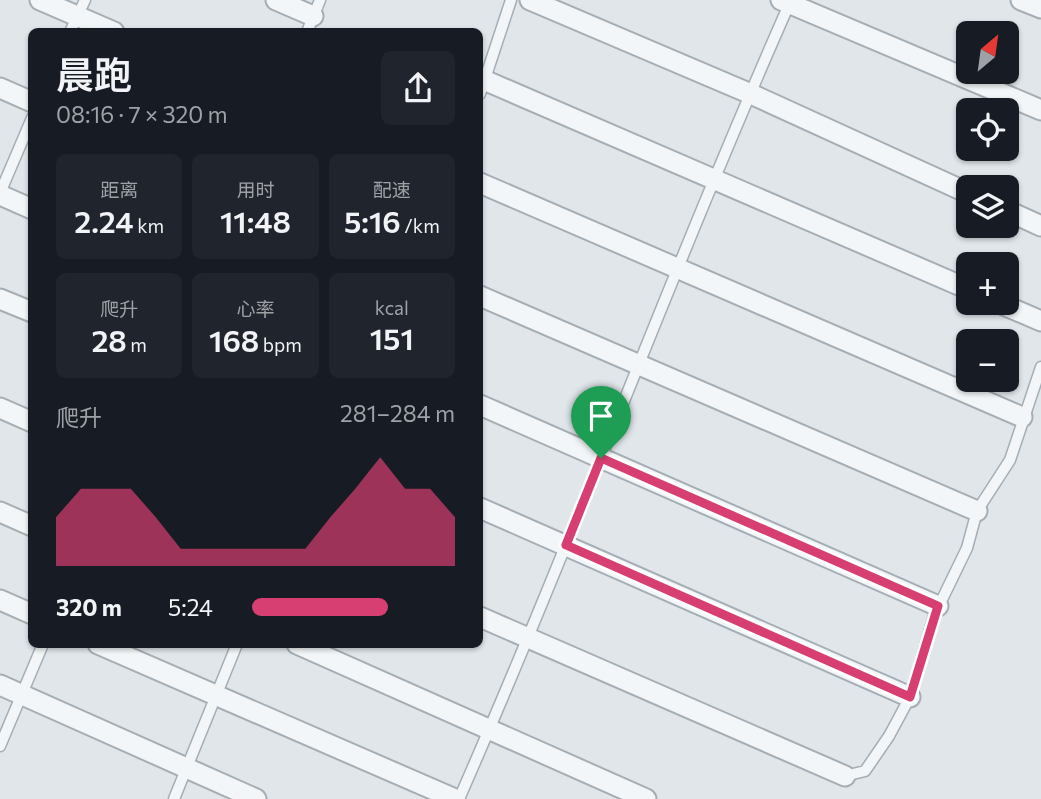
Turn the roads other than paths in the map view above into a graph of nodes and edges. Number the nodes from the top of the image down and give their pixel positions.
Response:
1 (40, 0) edge
2 (276, 0) edge
3 (511, 0) edge
4 (530, 0) edge
5 (1021, 0) edge
6 (787, 1) edge
7 (1041, 8) edge
8 (77, 16) edge
9 (313, 16) edge
10 (105, 28) edge
11 (483, 84) edge
12 (483, 87) edge
13 (0, 88) edge
14 (751, 94) junction
15 (28, 100) edge
16 (1041, 110) edge
17 (28, 128) edge
18 (713, 180) junction
19 (483, 184) edge
20 (956, 188) edge
21 (0, 194) edge
22 (28, 207) edge
23 (1019, 216) edge
24 (1041, 226) edge
25 (677, 268) junction
26 (956, 284) edge
27 (483, 297) edge
28 (0, 299) edge
29 (28, 310) edge
30 (1019, 312) edge
31 (1041, 321) edge
32 (639, 365) junction
33 (1041, 367) edge
34 (483, 406) edge
35 (0, 408) edge
36 (1022, 417) junction
37 (28, 420) edge
38 (601, 458) junction
39 (483, 509) edge
40 (977, 511) junction
41 (0, 512) edge
42 (28, 524) edge
43 (566, 545) junction
44 (0, 600) edge
45 (938, 606) junction
46 (28, 612) edge
47 (483, 618) edge
48 (527, 638) junction
49 (41, 648) edge
50 (107, 648) edge
51 (235, 648) edge
52 (306, 648) edge
53 (0, 684) edge
54 (22, 694) junction
55 (215, 695) junction
56 (910, 697) junction
57 (489, 730) junction
58 (0, 746) edge
59 (186, 768) junction
60 (845, 776) joint
61 (174, 799) edge
62 (256, 799) edge
63 (457, 799) edge
64 (646, 799) edge

1 - 8 street
2 - 9 street
3 - 11 lane
4 - 14 street
5 - 7 street
6 - 14 lane
6 - 16 street
8 - 10 street
12 - 18 street
13 - 15 street
14 - 18 lane
14 - 20 street
17 - 21 lane
18 - 25 lane
18 - 26 street
19 - 25 street
21 - 22 street
23 - 24 street
25 - 32 lane
25 - 36 street
27 - 32 street
28 - 29 street
30 - 31 street
32 - 38 lane
32 - 40 street
33 - 36 lane
34 - 38 street
35 - 37 street
36 - 40 lane
38 - 43 lane
38 - 45 street
39 - 43 street
40 - 45 lane
41 - 42 street
43 - 48 lane
43 - 56 street
44 - 46 street
45 - 56 lane
47 - 48 street
48 - 57 lane
48 - 60 street
49 - 54 lane
50 - 55 street
51 - 55 lane
52 - 57 street
53 - 54 street
54 - 58 lane
54 - 59 street
55 - 59 lane
55 - 63 street
56 - 60 lane
57 - 63 lane
57 - 64 street
59 - 61 lane
59 - 62 street

